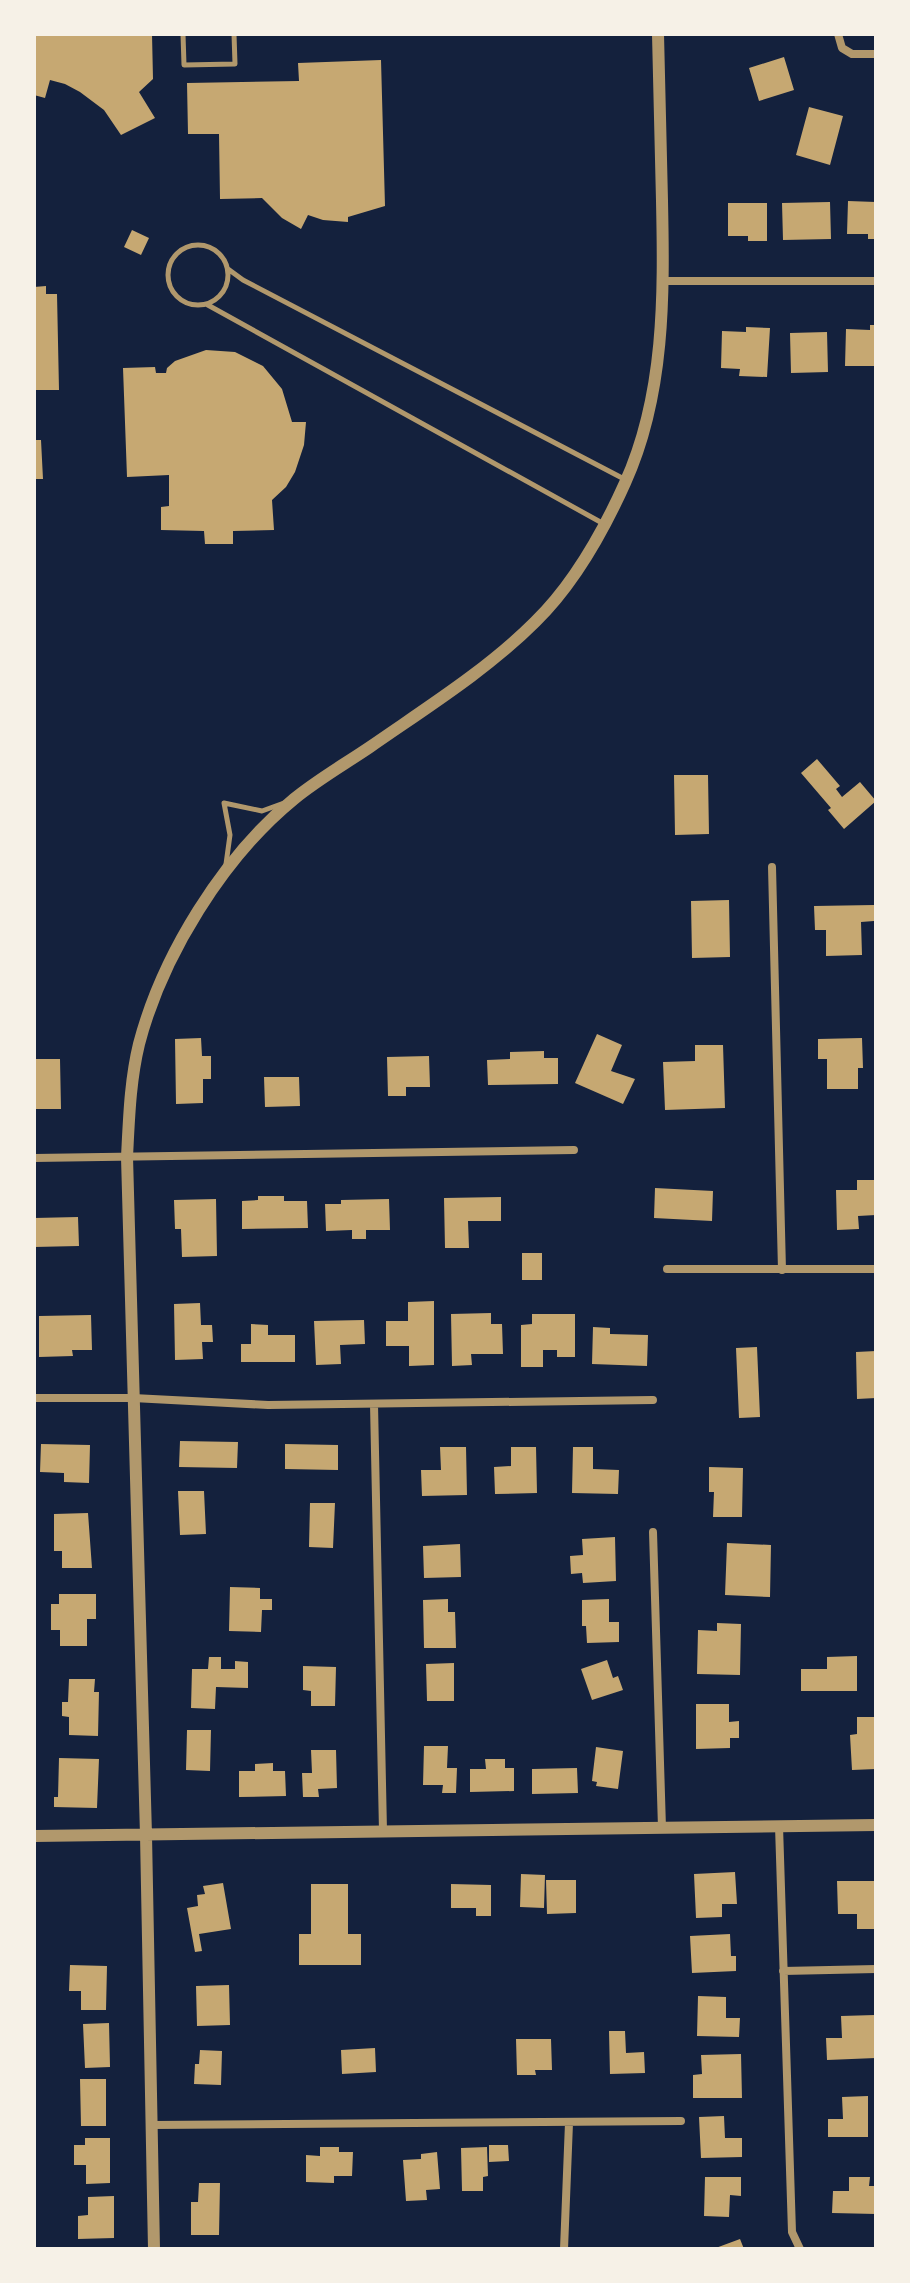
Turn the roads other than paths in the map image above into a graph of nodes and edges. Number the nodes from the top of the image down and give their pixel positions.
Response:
1 (183, 34) edge
2 (234, 34) edge
3 (658, 34) edge
4 (838, 34) edge
5 (876, 54) edge
6 (228, 269) junction
7 (663, 281) junction
8 (876, 281) edge
9 (206, 304) junction
10 (626, 480) junction
11 (604, 524) junction
12 (293, 800) junction
13 (772, 867) dead end
14 (223, 877) junction
15 (574, 1150) dead end
16 (127, 1157) junction
17 (34, 1158) edge
18 (667, 1269) dead end
19 (876, 1269) edge
20 (782, 1270) junction
21 (34, 1398) edge
22 (133, 1398) junction
23 (653, 1400) dead end
24 (374, 1404) junction
25 (653, 1532) dead end
26 (876, 1825) edge
27 (779, 1826) junction
28 (662, 1828) junction
29 (383, 1831) junction
30 (146, 1835) junction
31 (34, 1836) edge
32 (876, 1969) edge
33 (783, 1971) junction
34 (681, 2121) dead end
35 (569, 2123) junction
36 (153, 2125) junction
37 (154, 2249) edge
38 (564, 2249) edge
39 (800, 2249) edge

1 - 2 lane
3 - 7 street
4 - 5 street
6 - 9 lane
6 - 9 lane
6 - 10 lane
7 - 8 street
7 - 10 street
9 - 11 lane
10 - 11 street
11 - 12 street
12 - 14 street
12 - 14 lane
13 - 20 street
14 - 16 street
15 - 16 street
16 - 17 street
16 - 22 street
18 - 20 street
19 - 20 street
21 - 22 street
22 - 24 street
22 - 30 street
23 - 24 street
24 - 29 street
25 - 28 street
26 - 27 street
27 - 28 street
27 - 33 street
28 - 29 street
29 - 30 street
30 - 31 street
30 - 36 street
32 - 33 street
33 - 39 street
34 - 35 street
35 - 36 street
35 - 38 street
36 - 37 street

